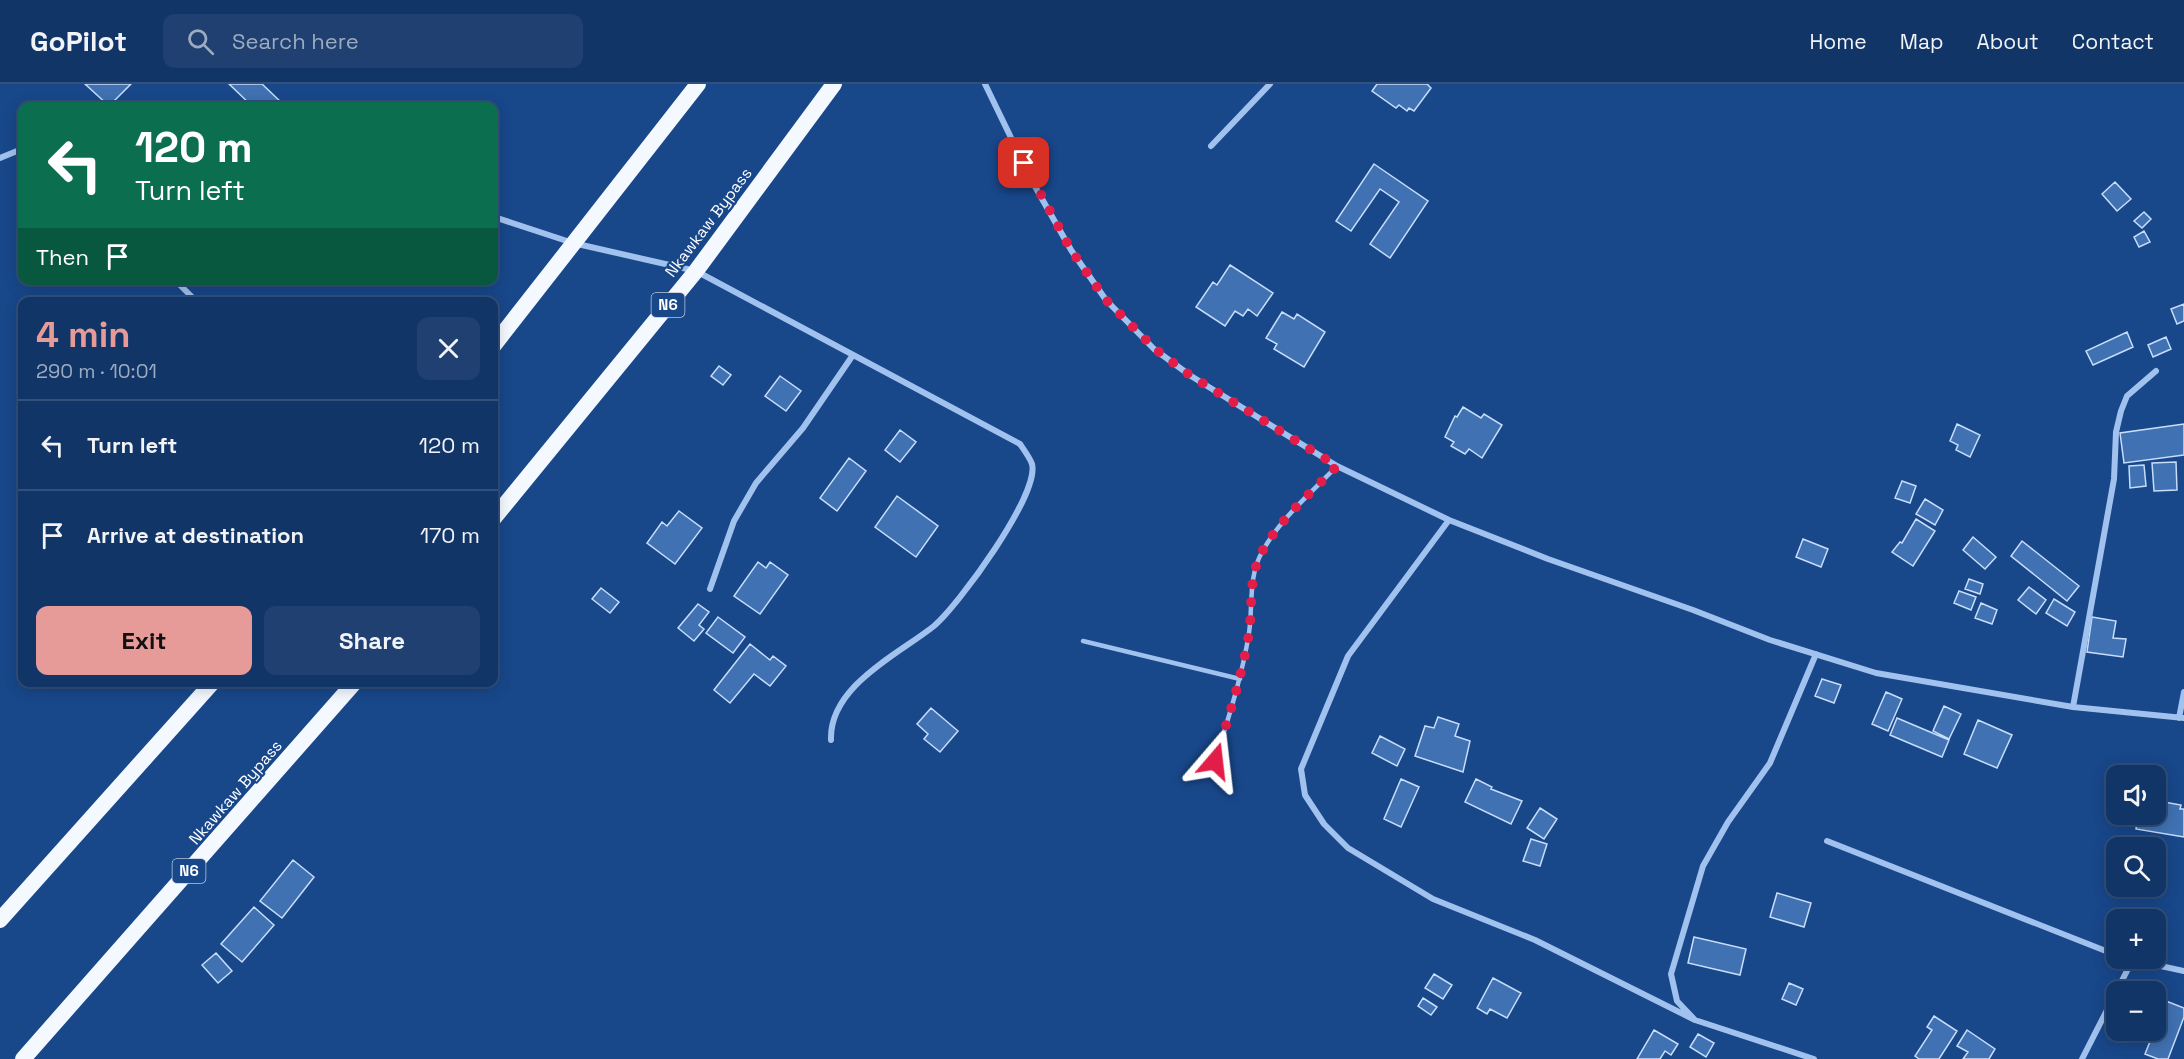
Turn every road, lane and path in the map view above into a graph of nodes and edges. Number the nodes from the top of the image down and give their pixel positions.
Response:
1 (698, 84) edge
2 (834, 84) edge
3 (985, 84) edge
4 (1270, 84) edge
5 (1210, 146) dead end
6 (18, 151) edge
7 (0, 158) edge
8 (498, 218) edge
9 (573, 243) junction
10 (696, 271) junction
11 (180, 285) edge
12 (192, 297) edge
13 (498, 340) edge
14 (853, 355) junction
15 (2156, 371) dead end
16 (1337, 466) junction
17 (498, 513) edge
18 (1449, 520) junction
19 (710, 589) dead end
20 (1083, 642) dead end
21 (1816, 654) junction
22 (1240, 679) junction
23 (209, 687) edge
24 (351, 687) edge
25 (2184, 692) edge
26 (2073, 707) junction
27 (2182, 718) edge
28 (831, 740) dead end
29 (1215, 761) dead end
30 (1827, 842) dead end
31 (0, 920) edge
32 (2106, 952) edge
33 (2166, 967) edge
34 (2128, 969) edge
35 (2184, 970) edge
36 (1695, 1020) junction
37 (23, 1059) edge
38 (1814, 1059) edge
39 (2082, 1059) edge

1 - 9 highway
2 - 10 highway, Nkawkaw Bypass / N6
3 - 16 street
4 - 5 street
6 - 7 street
8 - 9 street
9 - 10 street
9 - 13 highway
10 - 14 street
10 - 17 highway, Nkawkaw Bypass / N6
11 - 12 street
14 - 19 street
14 - 28 street
15 - 26 street
16 - 18 street
16 - 22 lane
18 - 21 street
18 - 36 street
20 - 22 lane
21 - 26 street
21 - 36 street
22 - 29 lane
23 - 31 highway
24 - 37 highway, Nkawkaw Bypass / N6
25 - 27 street
26 - 27 street
30 - 32 street
33 - 35 street
34 - 39 street
36 - 38 street

